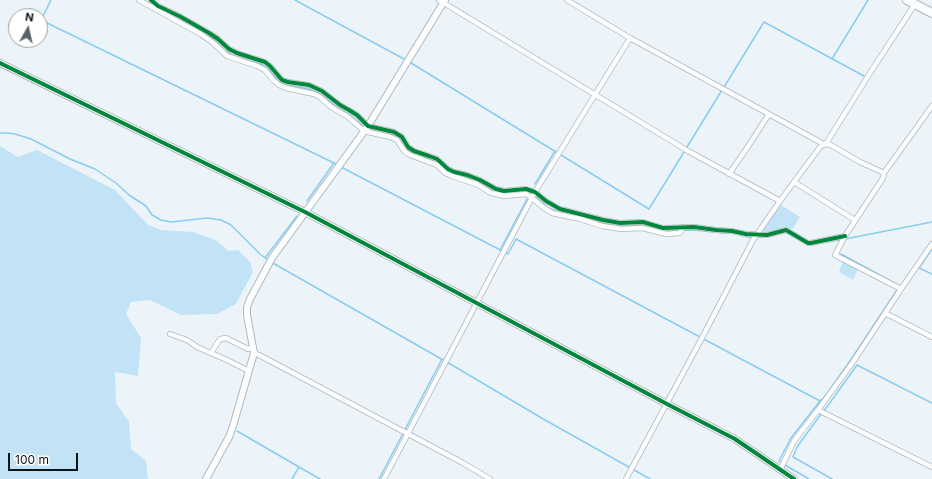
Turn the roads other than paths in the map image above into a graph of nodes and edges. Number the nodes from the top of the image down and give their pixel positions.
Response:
1 (139, 0) edge
2 (151, 0) edge
3 (567, 0) edge
4 (907, 0) edge
5 (443, 1) edge
6 (915, 4) junction
7 (932, 13) edge
8 (630, 38) junction
9 (0, 63) edge
10 (595, 94) junction
11 (932, 106) edge
12 (769, 114) junction
13 (366, 128) junction
14 (824, 145) junction
15 (884, 173) junction
16 (729, 174) junction
17 (794, 182) junction
18 (535, 192) junction
19 (532, 198) junction
20 (780, 201) junction
21 (305, 212) junction
22 (855, 220) junction
23 (683, 227) junction
24 (758, 234) junction
25 (844, 238) junction
26 (932, 244) edge
27 (901, 289) junction
28 (477, 303) junction
29 (885, 313) junction
30 (170, 334) dead end
31 (932, 337) edge
32 (254, 350) junction
33 (212, 353) junction
34 (249, 371) junction
35 (666, 404) junction
36 (818, 410) junction
37 (405, 433) junction
38 (932, 467) edge
39 (781, 468) junction
40 (206, 479) edge
41 (384, 479) edge
42 (490, 479) edge
43 (626, 479) edge
44 (794, 479) edge

1 - 13 street
2 - 13 street
3 - 8 street
4 - 6 highway
5 - 10 street
5 - 13 street
6 - 7 highway
6 - 14 street
8 - 10 street
8 - 12 street
9 - 21 street
10 - 16 street
10 - 18 street
11 - 15 street
12 - 14 street
12 - 16 street
13 - 18 street
13 - 19 street
13 - 21 street
14 - 15 street
14 - 17 street
15 - 22 street
16 - 20 street
17 - 20 street
17 - 22 street
18 - 19 street
18 - 23 street
19 - 23 street
19 - 28 street
20 - 24 street
21 - 28 street
21 - 32 street
22 - 25 street
23 - 24 street
24 - 25 street
24 - 35 street
25 - 27 street
26 - 27 street
27 - 29 street
28 - 35 street
28 - 37 street
29 - 31 street
29 - 36 street
30 - 33 street
32 - 33 street
32 - 34 street
32 - 37 street
33 - 34 street
34 - 40 street
35 - 39 street
35 - 43 street
36 - 38 street
36 - 39 street
37 - 41 street
37 - 42 street
39 - 44 street

